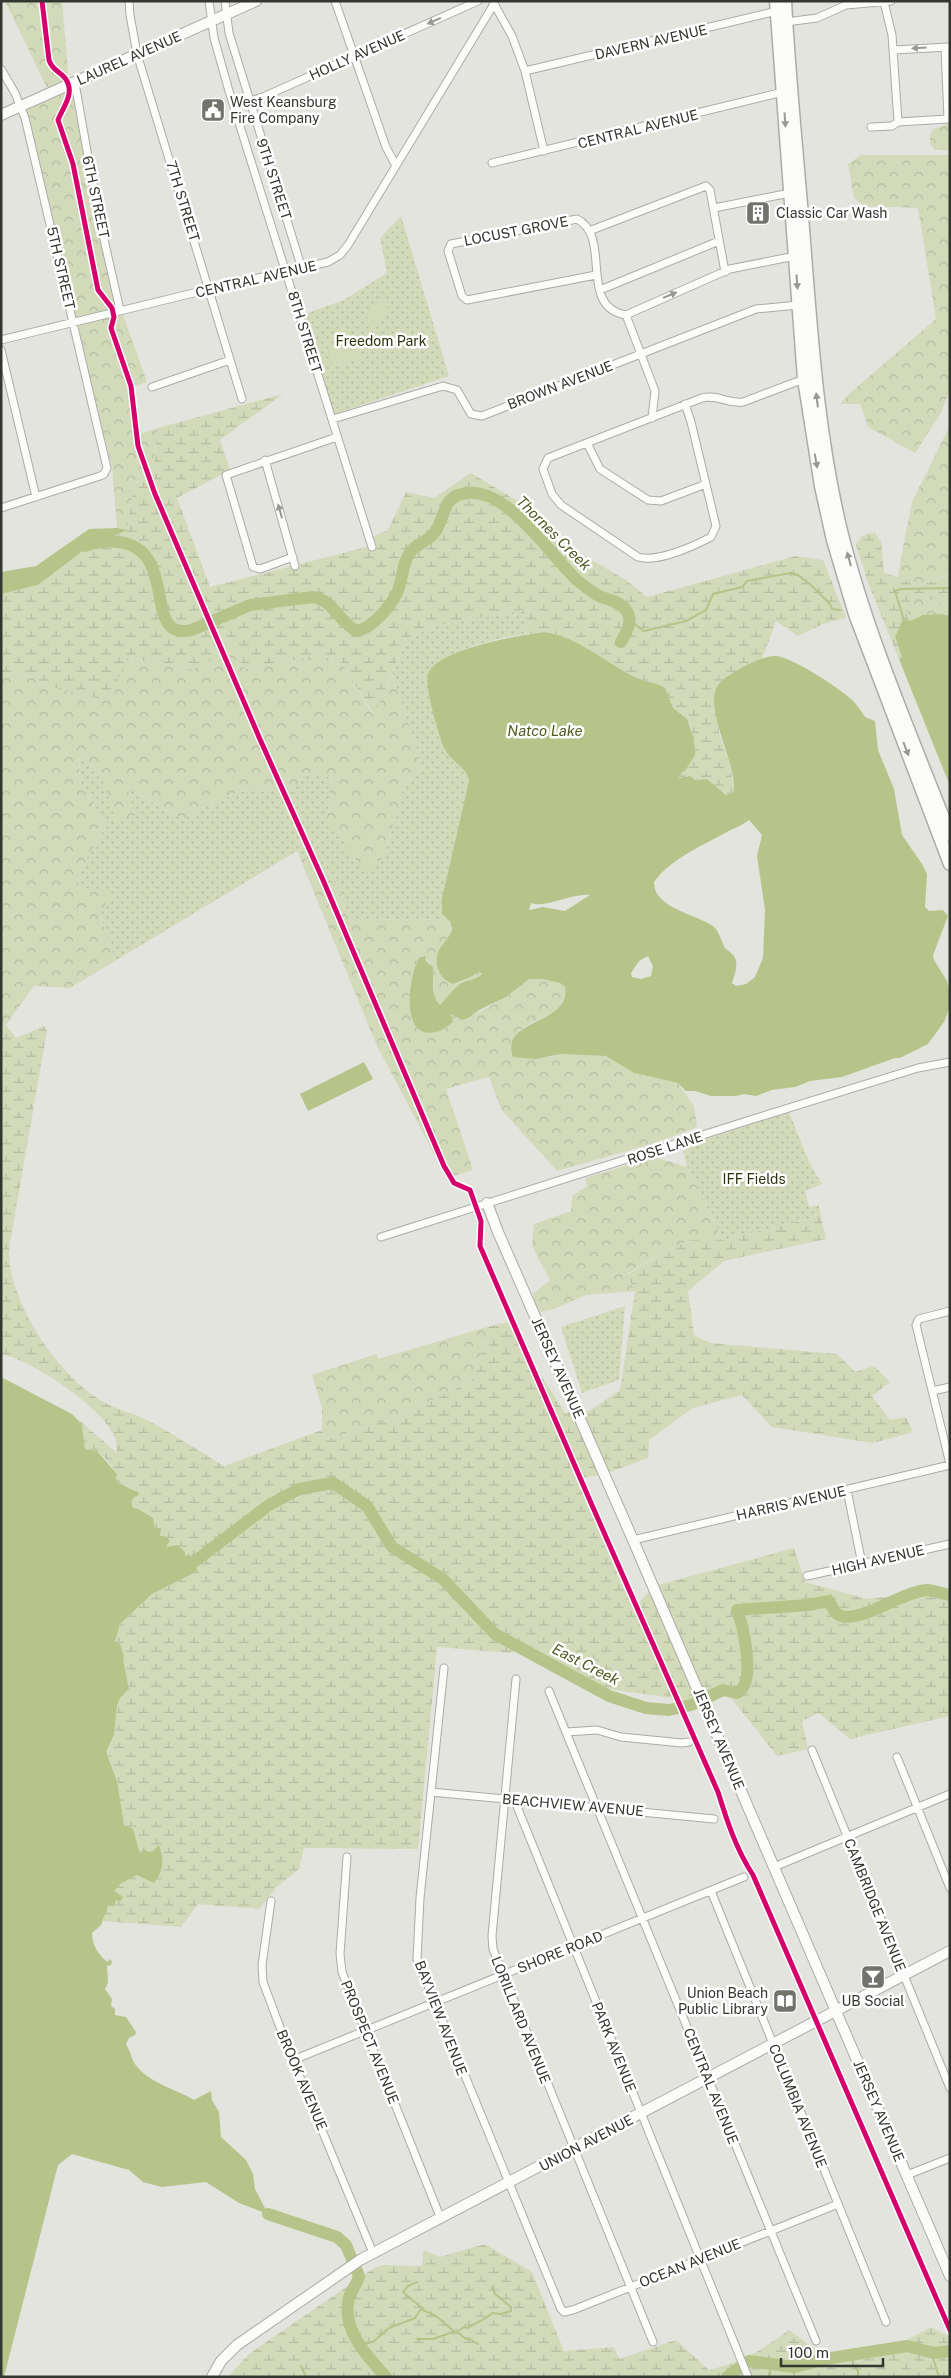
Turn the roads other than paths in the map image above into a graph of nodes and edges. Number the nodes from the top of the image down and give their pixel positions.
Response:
1 (129, 1) edge
2 (208, 1) edge
3 (225, 1) edge
4 (256, 1) edge
5 (335, 1) edge
6 (478, 1) edge
7 (891, 1) edge
8 (493, 2) edge
9 (884, 2) edge
10 (779, 4) edge
11 (226, 15) junction
12 (211, 22) junction
13 (786, 22) junction
14 (948, 47) edge
15 (894, 50) junction
16 (138, 54) junction
17 (356, 56) junction
18 (1, 69) edge
19 (525, 71) junction
20 (75, 83) junction
21 (783, 92) junction
22 (249, 101) junction
23 (21, 106) junction
24 (234, 106) junction
25 (1, 115) edge
26 (898, 122) junction
27 (870, 127) dead end
28 (544, 151) junction
29 (492, 163) dead end
30 (395, 164) junction
31 (790, 193) junction
32 (714, 208) junction
33 (589, 231) junction
34 (719, 241) junction
35 (795, 256) junction
36 (302, 269) junction
37 (286, 272) junction
38 (725, 272) junction
39 (596, 275) junction
40 (210, 289) junction
41 (600, 290) junction
42 (798, 305) junction
43 (120, 310) junction
44 (626, 315) junction
45 (74, 322) junction
46 (1, 340) edge
47 (1, 350) edge
48 (641, 354) junction
49 (230, 360) junction
50 (804, 379) junction
51 (152, 387) dead end
52 (242, 399) dead end
53 (685, 404) junction
54 (652, 418) junction
55 (333, 419) junction
56 (337, 437) junction
57 (587, 443) junction
58 (265, 460) junction
59 (706, 484) junction
60 (36, 497) junction
61 (1, 508) edge
62 (372, 547) dead end
63 (293, 558) junction
64 (295, 566) dead end
65 (950, 835) edge
66 (950, 864) edge
67 (950, 1062) edge
68 (487, 1203) junction
69 (381, 1237) dead end
70 (950, 1311) edge
71 (950, 1387) edge
72 (933, 1391) junction
73 (950, 1464) edge
74 (847, 1490) junction
75 (633, 1540) junction
76 (950, 1544) edge
77 (862, 1564) junction
78 (807, 1576) dead end
79 (444, 1668) dead end
80 (516, 1679) dead end
81 (550, 1691) dead end
82 (566, 1732) junction
83 (689, 1742) dead end
84 (812, 1750) dead end
85 (897, 1757) dead end
86 (431, 1792) junction
87 (950, 1794) edge
88 (505, 1799) junction
89 (514, 1800) junction
90 (918, 1807) junction
91 (598, 1808) junction
92 (714, 1818) dead end
93 (847, 1836) junction
94 (347, 1857) dead end
95 (774, 1867) junction
96 (744, 1877) dead end
97 (950, 1888) edge
98 (711, 1891) junction
99 (271, 1901) dead end
100 (643, 1919) junction
101 (573, 1947) junction
102 (950, 1952) edge
103 (503, 1975) junction
104 (904, 1976) junction
105 (434, 2003) junction
106 (837, 2011) junction
107 (365, 2032) junction
108 (773, 2044) junction
109 (293, 2060) junction
110 (708, 2078) junction
111 (950, 2088) edge
112 (641, 2114) junction
113 (574, 2149) junction
114 (950, 2158) edge
115 (907, 2175) junction
116 (508, 2184) junction
117 (838, 2204) junction
118 (441, 2219) junction
119 (771, 2231) junction
120 (370, 2255) junction
121 (700, 2259) junction
122 (950, 2276) edge
123 (631, 2287) junction
124 (552, 2292) joint
125 (886, 2322) dead end
126 (816, 2341) dead end
127 (653, 2342) dead end
128 (748, 2375) edge
129 (212, 2377) edge

1 - 16 street, 7TH STREET
2 - 12 street, 8TH STREET
3 - 11 street, 9TH STREET
4 - 11 street, LAUREL AVENUE
5 - 17 street
6 -> 17 street, HOLLY AVENUE
7 - 9 street
8 - 19 street
8 - 30 street, CENTRAL AVENUE
9 - 13 street
9 - 15 street
10 - 13 highway
10 - 19 street, DAVERN AVENUE
10 - 21 highway
11 - 12 street, LAUREL AVENUE
11 - 22 street, 9TH STREET
12 - 16 street, LAUREL AVENUE
12 - 24 street, 8TH STREET
65 -> 13 highway
14 -> 15 street
14 - 26 street
15 - 26 street
16 - 20 street, LAUREL AVENUE
16 - 40 street, 7TH STREET
17 - 22 street, HOLLY AVENUE
17 - 30 street
18 - 23 street, 5TH STREET
19 - 28 street
20 - 23 street, LAUREL AVENUE
20 - 43 street, 6TH STREET
21 - 28 street, CENTRAL AVENUE
21 -> 31 highway
22 - 24 street, HOLLY AVENUE
22 - 36 street, 9TH STREET
23 - 25 street, LAUREL AVENUE
23 - 45 street, 5TH STREET
24 - 37 street, 8TH STREET
26 - 27 street
28 - 29 street, CENTRAL AVENUE
30 - 36 street, CENTRAL AVENUE
31 - 32 street
31 - 35 highway
32 - 33 street, LOCUST GROVE
32 - 34 street, LOCUST GROVE
33 - 39 street, LOCUST GROVE
33 - 39 street, LOCUST GROVE
34 - 38 street, LOCUST GROVE
34 - 41 street
35 - 38 street
35 -> 42 highway
36 - 37 street, CENTRAL AVENUE
37 - 40 street, CENTRAL AVENUE
37 - 55 street, 8TH STREET
44 -> 38 street
39 - 41 street, LOCUST GROVE
40 - 43 street, CENTRAL AVENUE
40 - 49 street, 7TH STREET
41 - 44 street, LOCUST GROVE
42 - 48 street, BROWN AVENUE
42 - 50 highway
43 - 45 street, CENTRAL AVENUE
44 - 48 street
45 - 46 street, CENTRAL AVENUE
45 - 60 street, 5TH STREET
47 - 60 street
48 - 54 street
48 - 55 street, BROWN AVENUE
49 - 51 street
49 - 52 street, 7TH STREET
50 - 53 street
50 -> 66 highway
53 - 54 street
53 - 59 street
54 - 57 street
55 - 56 street, 8TH STREET
56 - 58 street
56 - 62 street, 8TH STREET
57 - 59 street
57 - 59 street
63 -> 58 street
58 - 63 street
60 - 61 street
63 - 64 street
67 - 68 street, ROSE LANE
68 - 69 street, ROSE LANE
68 - 75 street, JERSEY AVENUE
70 - 72 street
71 - 72 street
72 - 73 street
73 - 74 street, HARRIS AVENUE
74 - 75 street, HARRIS AVENUE
74 - 77 street
75 - 95 street, JERSEY AVENUE
76 - 77 street, HIGH AVENUE
77 - 78 street, HIGH AVENUE
79 - 86 street, BAYVIEW AVENUE
80 - 88 street, LORILLARD AVENUE
81 - 82 street, CENTRAL AVENUE
82 - 83 street
82 - 91 street, CENTRAL AVENUE
84 - 93 street, CAMBRIDGE AVENUE
85 - 90 street
86 - 88 street, BEACHVIEW AVENUE
86 - 105 street, BAYVIEW AVENUE
87 - 90 street
88 - 89 street, BEACHVIEW AVENUE
88 - 103 street, LORILLARD AVENUE
89 - 91 street, BEACHVIEW AVENUE
89 - 101 street, PARK AVENUE
90 - 93 street
90 - 97 street
91 - 92 street, BEACHVIEW AVENUE
91 - 100 street, CENTRAL AVENUE
93 - 95 street
93 - 104 street, CAMBRIDGE AVENUE
94 - 107 street, PROSPECT AVENUE
95 - 106 street, JERSEY AVENUE
96 - 98 street, SHORE ROAD
98 - 100 street, SHORE ROAD
98 - 108 street, COLUMBIA AVENUE
99 - 109 street, BROOK AVENUE
100 - 101 street, SHORE ROAD
100 - 110 street, CENTRAL AVENUE
101 - 103 street, SHORE ROAD
101 - 112 street, PARK AVENUE
102 - 104 street, UNION AVENUE
103 - 105 street, SHORE ROAD
103 - 113 street, LORILLARD AVENUE
104 - 106 street, UNION AVENUE
104 - 111 street, CAMBRIDGE AVENUE
105 - 107 street, SHORE ROAD
105 - 116 street, BAYVIEW AVENUE
106 - 108 street, UNION AVENUE
106 - 115 street, JERSEY AVENUE
107 - 109 street, SHORE ROAD
107 - 118 street, PROSPECT AVENUE
108 - 110 street, UNION AVENUE
108 - 117 street, COLUMBIA AVENUE
109 - 120 street, BROOK AVENUE
110 - 112 street, UNION AVENUE
110 - 119 street, CENTRAL AVENUE
112 - 113 street, UNION AVENUE
112 - 121 street, PARK AVENUE
113 - 116 street, UNION AVENUE
113 - 123 street, LORILLARD AVENUE
114 - 115 street
115 - 122 street, JERSEY AVENUE
116 - 118 street, UNION AVENUE
116 - 124 street, BAYVIEW AVENUE
117 - 119 street, OCEAN AVENUE
117 - 125 street, COLUMBIA AVENUE
118 - 120 street, UNION AVENUE
119 - 121 street, OCEAN AVENUE
119 - 126 street, CENTRAL AVENUE
120 - 129 street, UNION AVENUE
121 - 123 street, OCEAN AVENUE
121 - 128 street, PARK AVENUE
123 - 124 street, OCEAN AVENUE
123 - 127 street, LORILLARD AVENUE

